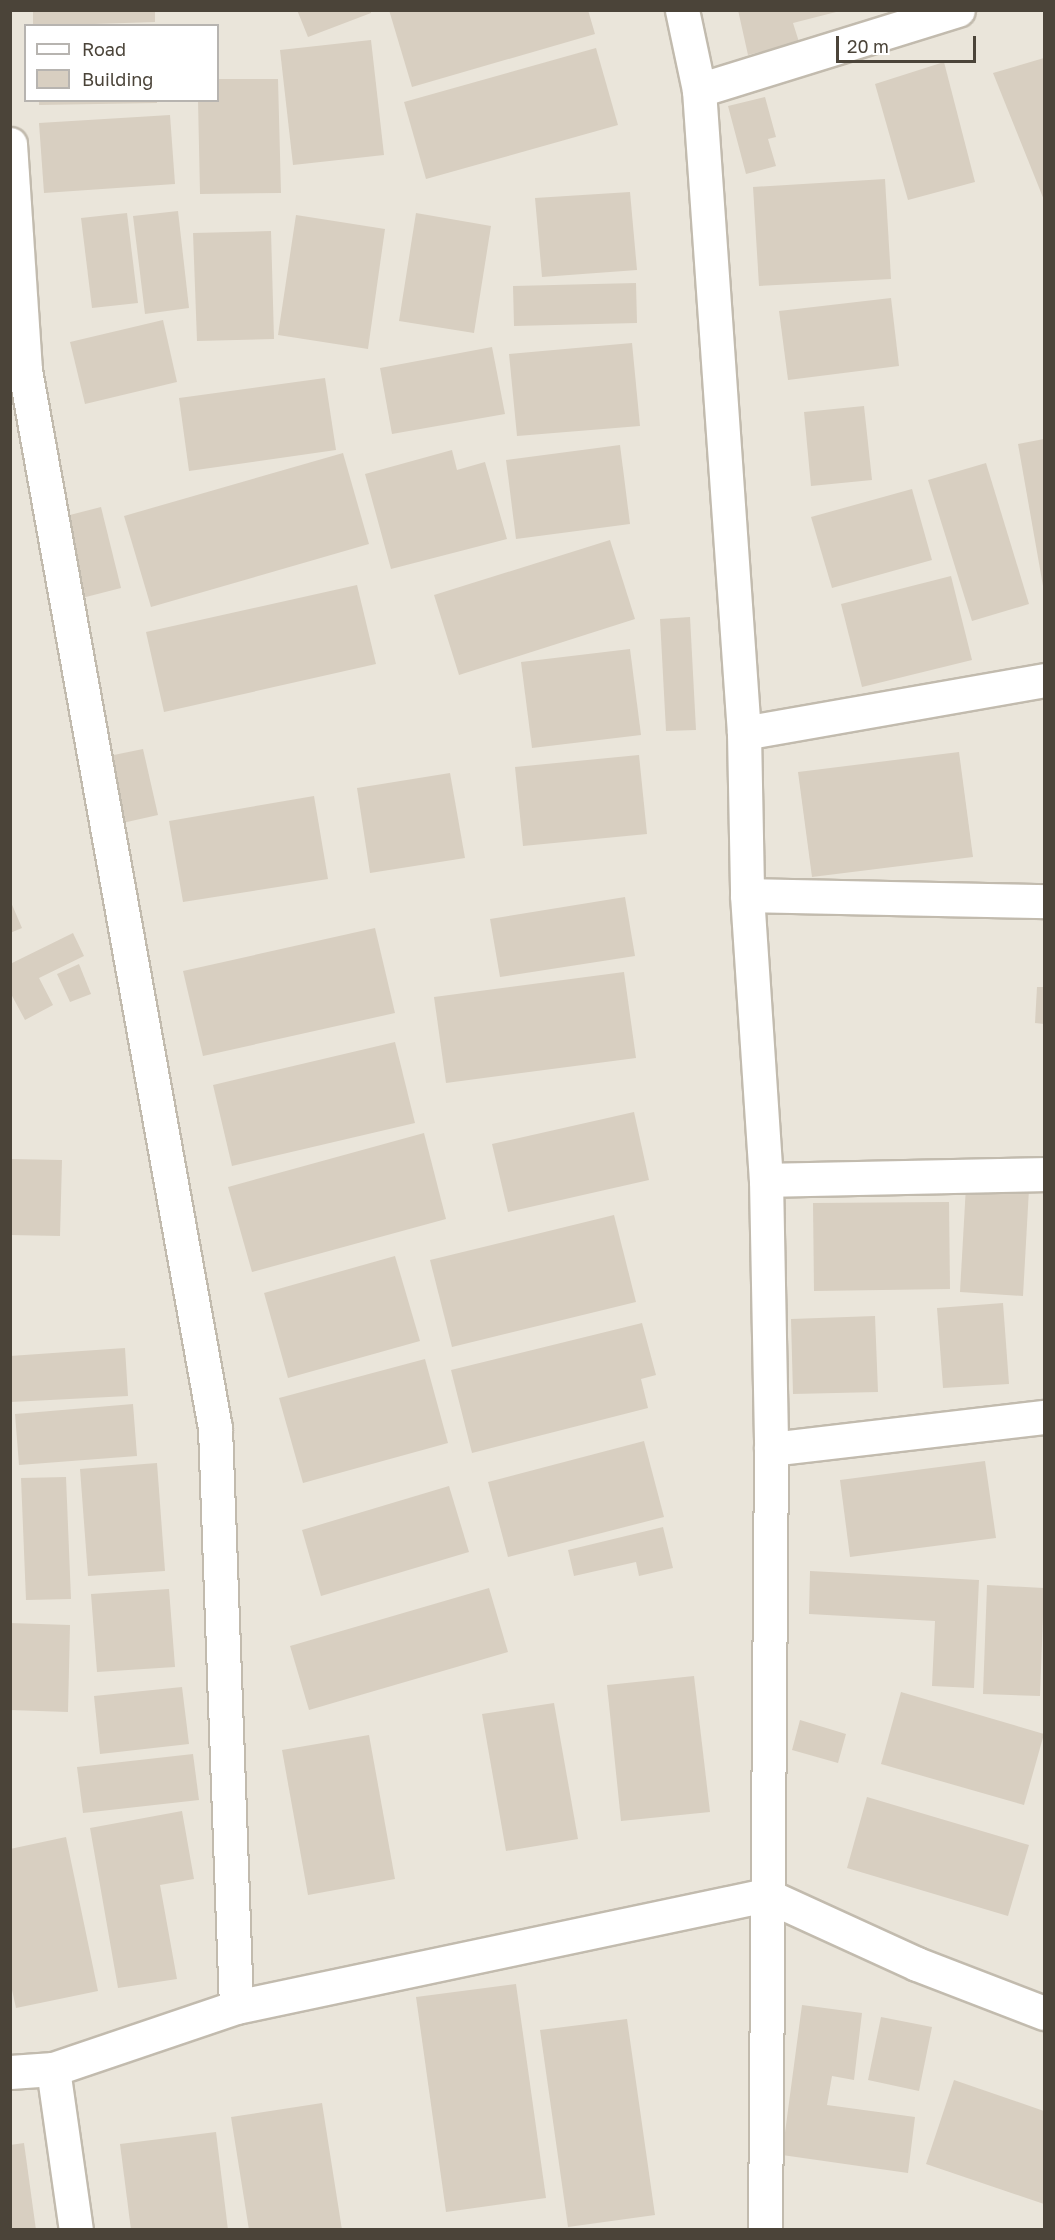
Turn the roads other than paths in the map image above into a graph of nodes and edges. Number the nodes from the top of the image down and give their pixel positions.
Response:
1 (682, 10) edge
2 (958, 10) edge
3 (699, 90) junction
4 (10, 144) edge
5 (1044, 680) edge
6 (744, 733) junction
7 (747, 896) junction
8 (1044, 901) edge
9 (1044, 1174) edge
10 (765, 1180) junction
11 (1044, 1417) edge
12 (771, 1449) junction
13 (766, 1895) junction
14 (236, 2007) junction
15 (1044, 2013) edge
16 (53, 2069) junction
17 (10, 2072) edge
18 (76, 2229) edge
19 (765, 2229) edge

1 - 3 street
2 - 3 street
3 - 6 street
4 - 14 street
5 - 6 street
6 - 7 street
7 - 8 street
7 - 10 street
9 - 10 street
10 - 12 street
11 - 12 street
12 - 13 street
13 - 14 street
13 - 15 street
13 - 19 street
14 - 16 street
16 - 17 street
16 - 18 street

